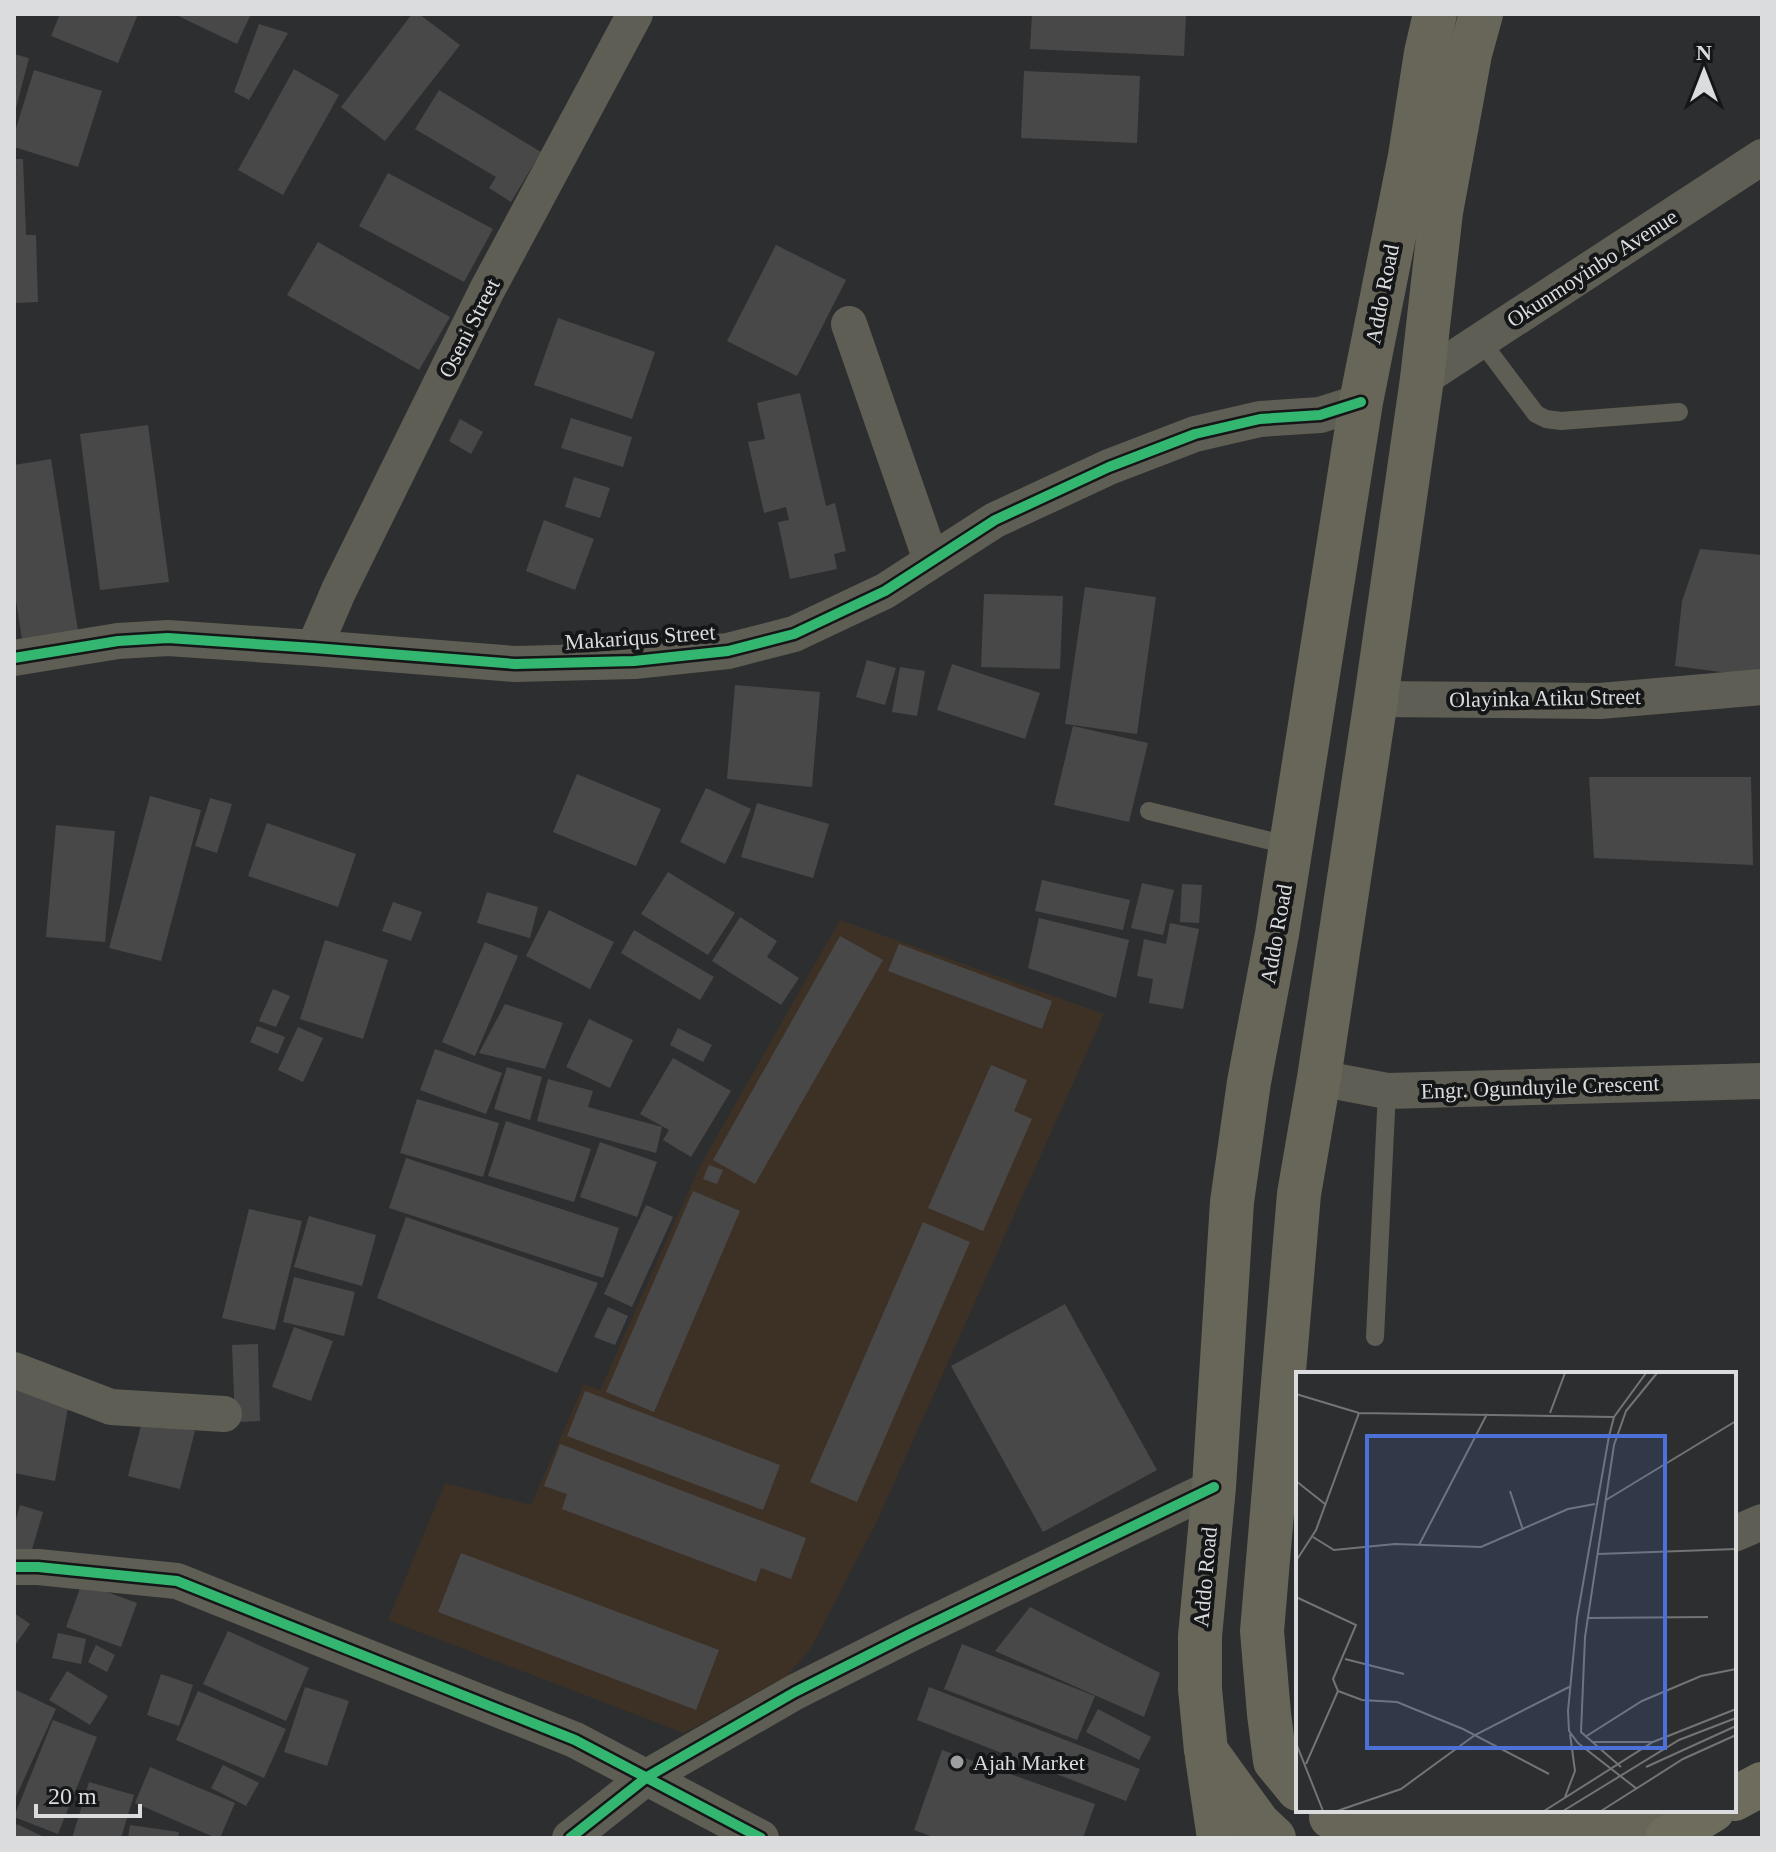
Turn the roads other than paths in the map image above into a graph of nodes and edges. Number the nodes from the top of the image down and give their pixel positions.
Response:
1 (635, 14) edge
2 (1435, 14) edge
3 (1481, 14) edge
4 (1762, 157) edge
5 (849, 324) dead end
6 (1481, 341) junction
7 (1422, 379) junction
8 (1361, 402) junction
9 (1679, 412) dead end
10 (931, 560) junction
11 (314, 648) junction
12 (14, 658) edge
13 (1762, 687) edge
14 (1376, 699) junction
15 (1149, 811) dead end
16 (1291, 846) junction
17 (1319, 1078) junction
18 (1762, 1081) edge
19 (1387, 1091) junction
20 (1375, 1337) dead end
21 (14, 1370) edge
22 (224, 1414) dead end
23 (1214, 1487) junction
24 (1762, 1522) edge
25 (1736, 1533) edge
26 (14, 1567) edge
27 (1206, 1751) junction
28 (647, 1777) junction
29 (1296, 1782) edge
30 (1762, 1784) edge
31 (1736, 1798) edge
32 (1346, 1812) edge
33 (1704, 1816) edge
34 (570, 1838) edge
35 (761, 1838) edge
36 (1219, 1838) edge
37 (1274, 1838) edge

1 - 11 street, Oseni Street
2 - 8 main road, Addo Road
3 - 7 main road, Addo Road
4 - 6 street, Okunmoyinbo Avenue
5 - 10 street
6 - 7 street, Okunmoyinbo Avenue
6 - 9 lane
7 - 14 main road, Addo Road
8 - 10 street, Makariqus Street
8 - 16 main road, Addo Road
10 - 11 street, Makariqus Street
11 - 12 street, Makariqus Street
13 - 14 street, Olayinka Atiku Street
14 - 17 main road, Addo Road
15 - 16 lane
16 - 23 main road, Addo Road
17 - 19 street, Engr. Ogunduyile Crescent
17 - 29 main road, Addo Road
18 - 19 street, Engr. Ogunduyile Crescent
19 - 20 lane
21 - 22 street
23 - 27 main road, Addo Road
23 - 28 street
24 - 25 street
26 - 28 street
27 - 36 main road, Addo Road
27 - 37 main road
28 - 34 street
28 - 35 street
30 - 31 highway
32 - 33 main road

